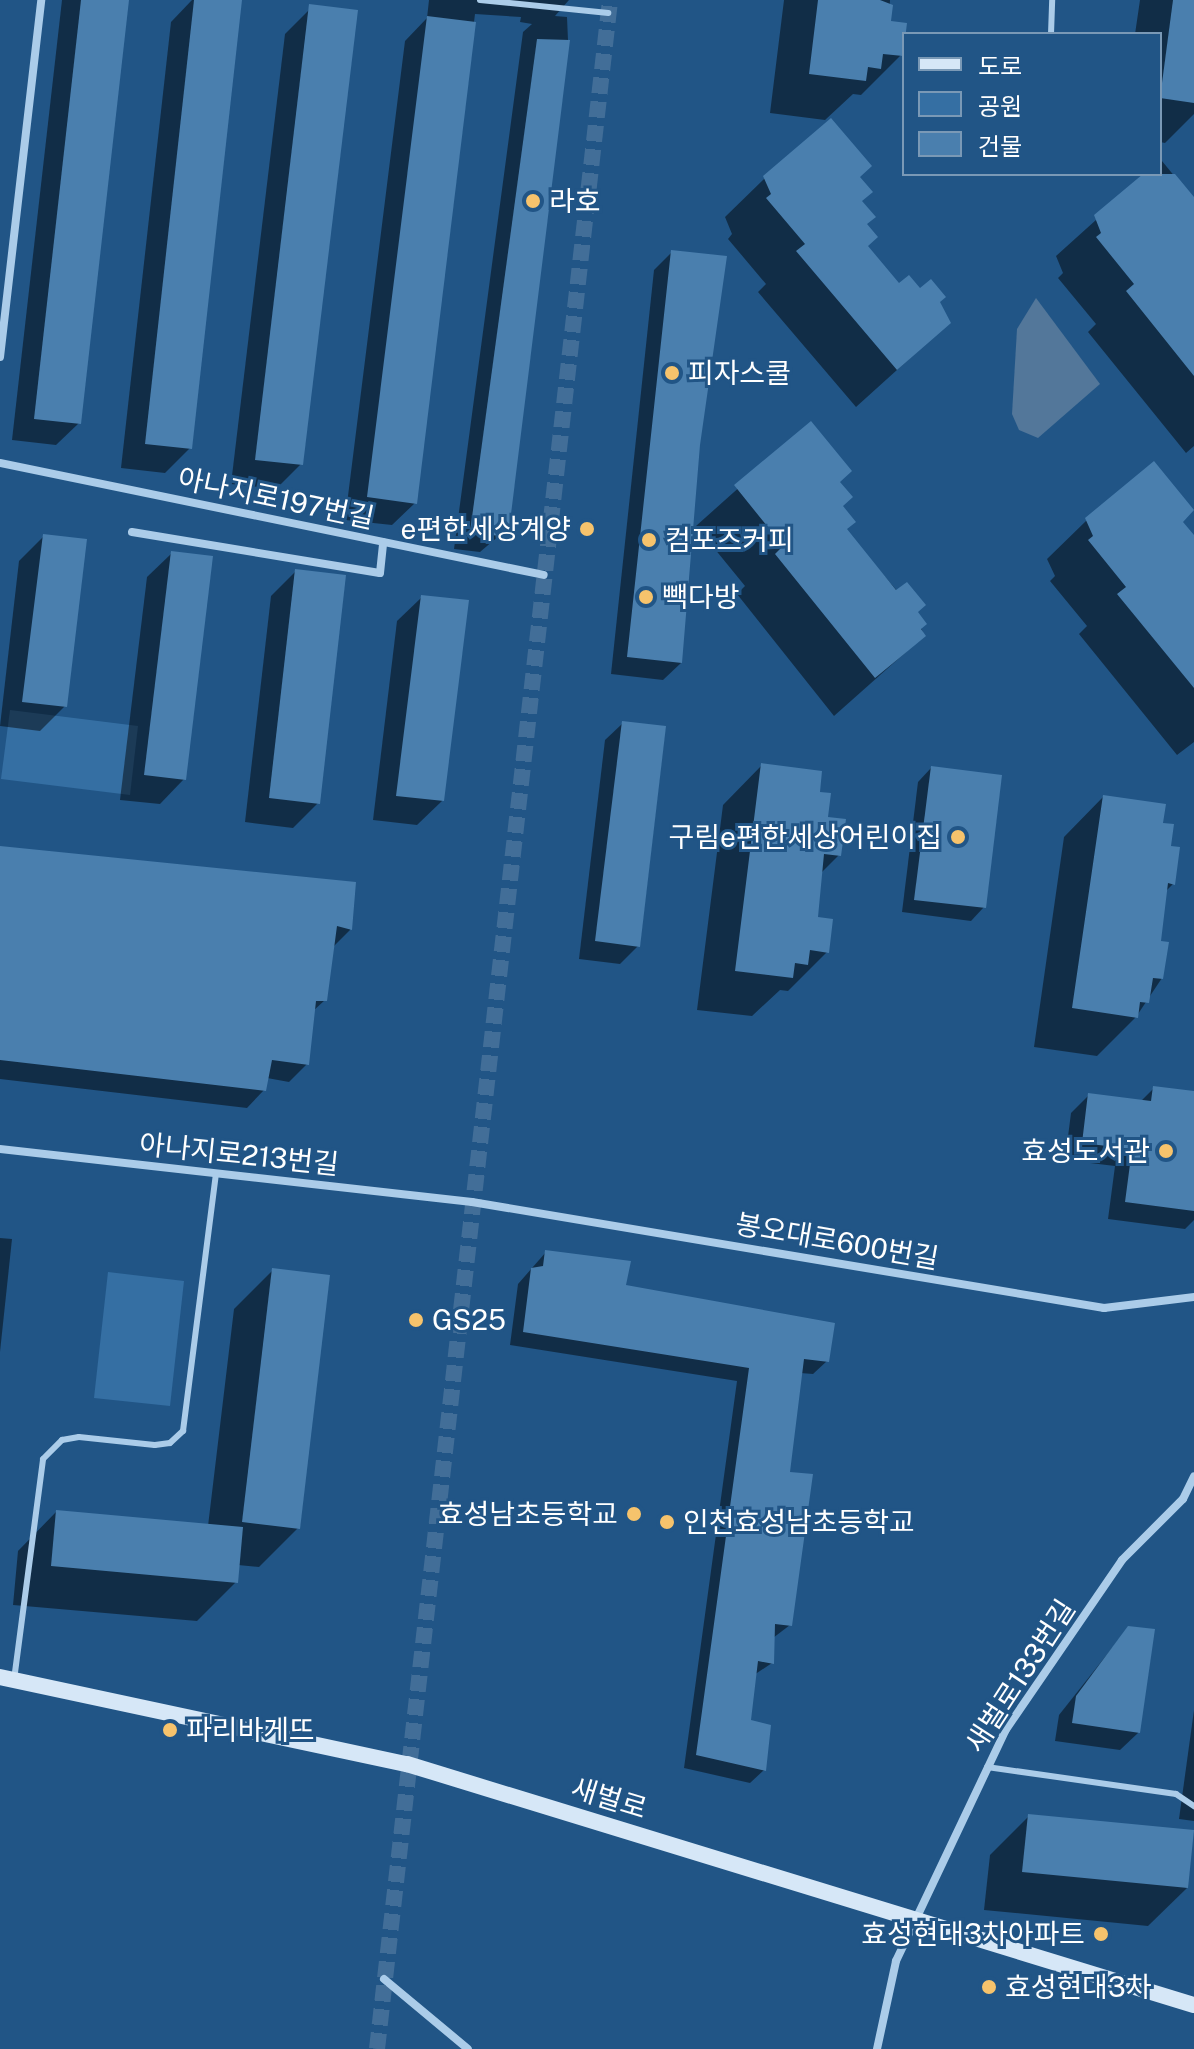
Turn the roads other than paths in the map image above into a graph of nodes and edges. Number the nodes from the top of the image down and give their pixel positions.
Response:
1 (41, 0) edge
2 (480, 0) edge
3 (1052, 0) edge
4 (608, 13) dead end
5 (1051, 32) edge
6 (0, 357) edge
7 (0, 463) edge
8 (132, 532) dead end
9 (383, 542) junction
10 (544, 575) dead end
11 (0, 1149) edge
12 (216, 1173) junction
13 (472, 1202) joint
14 (1194, 1297) edge
15 (1194, 1476) edge
16 (7, 1679) edge
17 (987, 1767) junction
18 (1194, 1806) edge
19 (913, 1919) junction
20 (384, 1979) dead end
21 (1194, 2005) edge
22 (468, 2049) edge
23 (877, 2049) edge

1 - 6 street
2 - 4 lane
3 - 5 lane
7 - 9 street, 아나지로197번길
8 - 9 street
9 - 10 street, 아나지로197번길
11 - 12 street, 아나지로213번길
12 - 13 street, 아나지로213번길
12 - 16 lane
13 - 14 street, 봉오대로600번길
15 - 17 street, 새벌로133번길
16 - 19 street, 새벌로
17 - 18 lane
17 - 19 street, 새벌로133번길
19 - 21 street, 새벌로
19 - 23 street, 새벌로133번길
20 - 22 street

